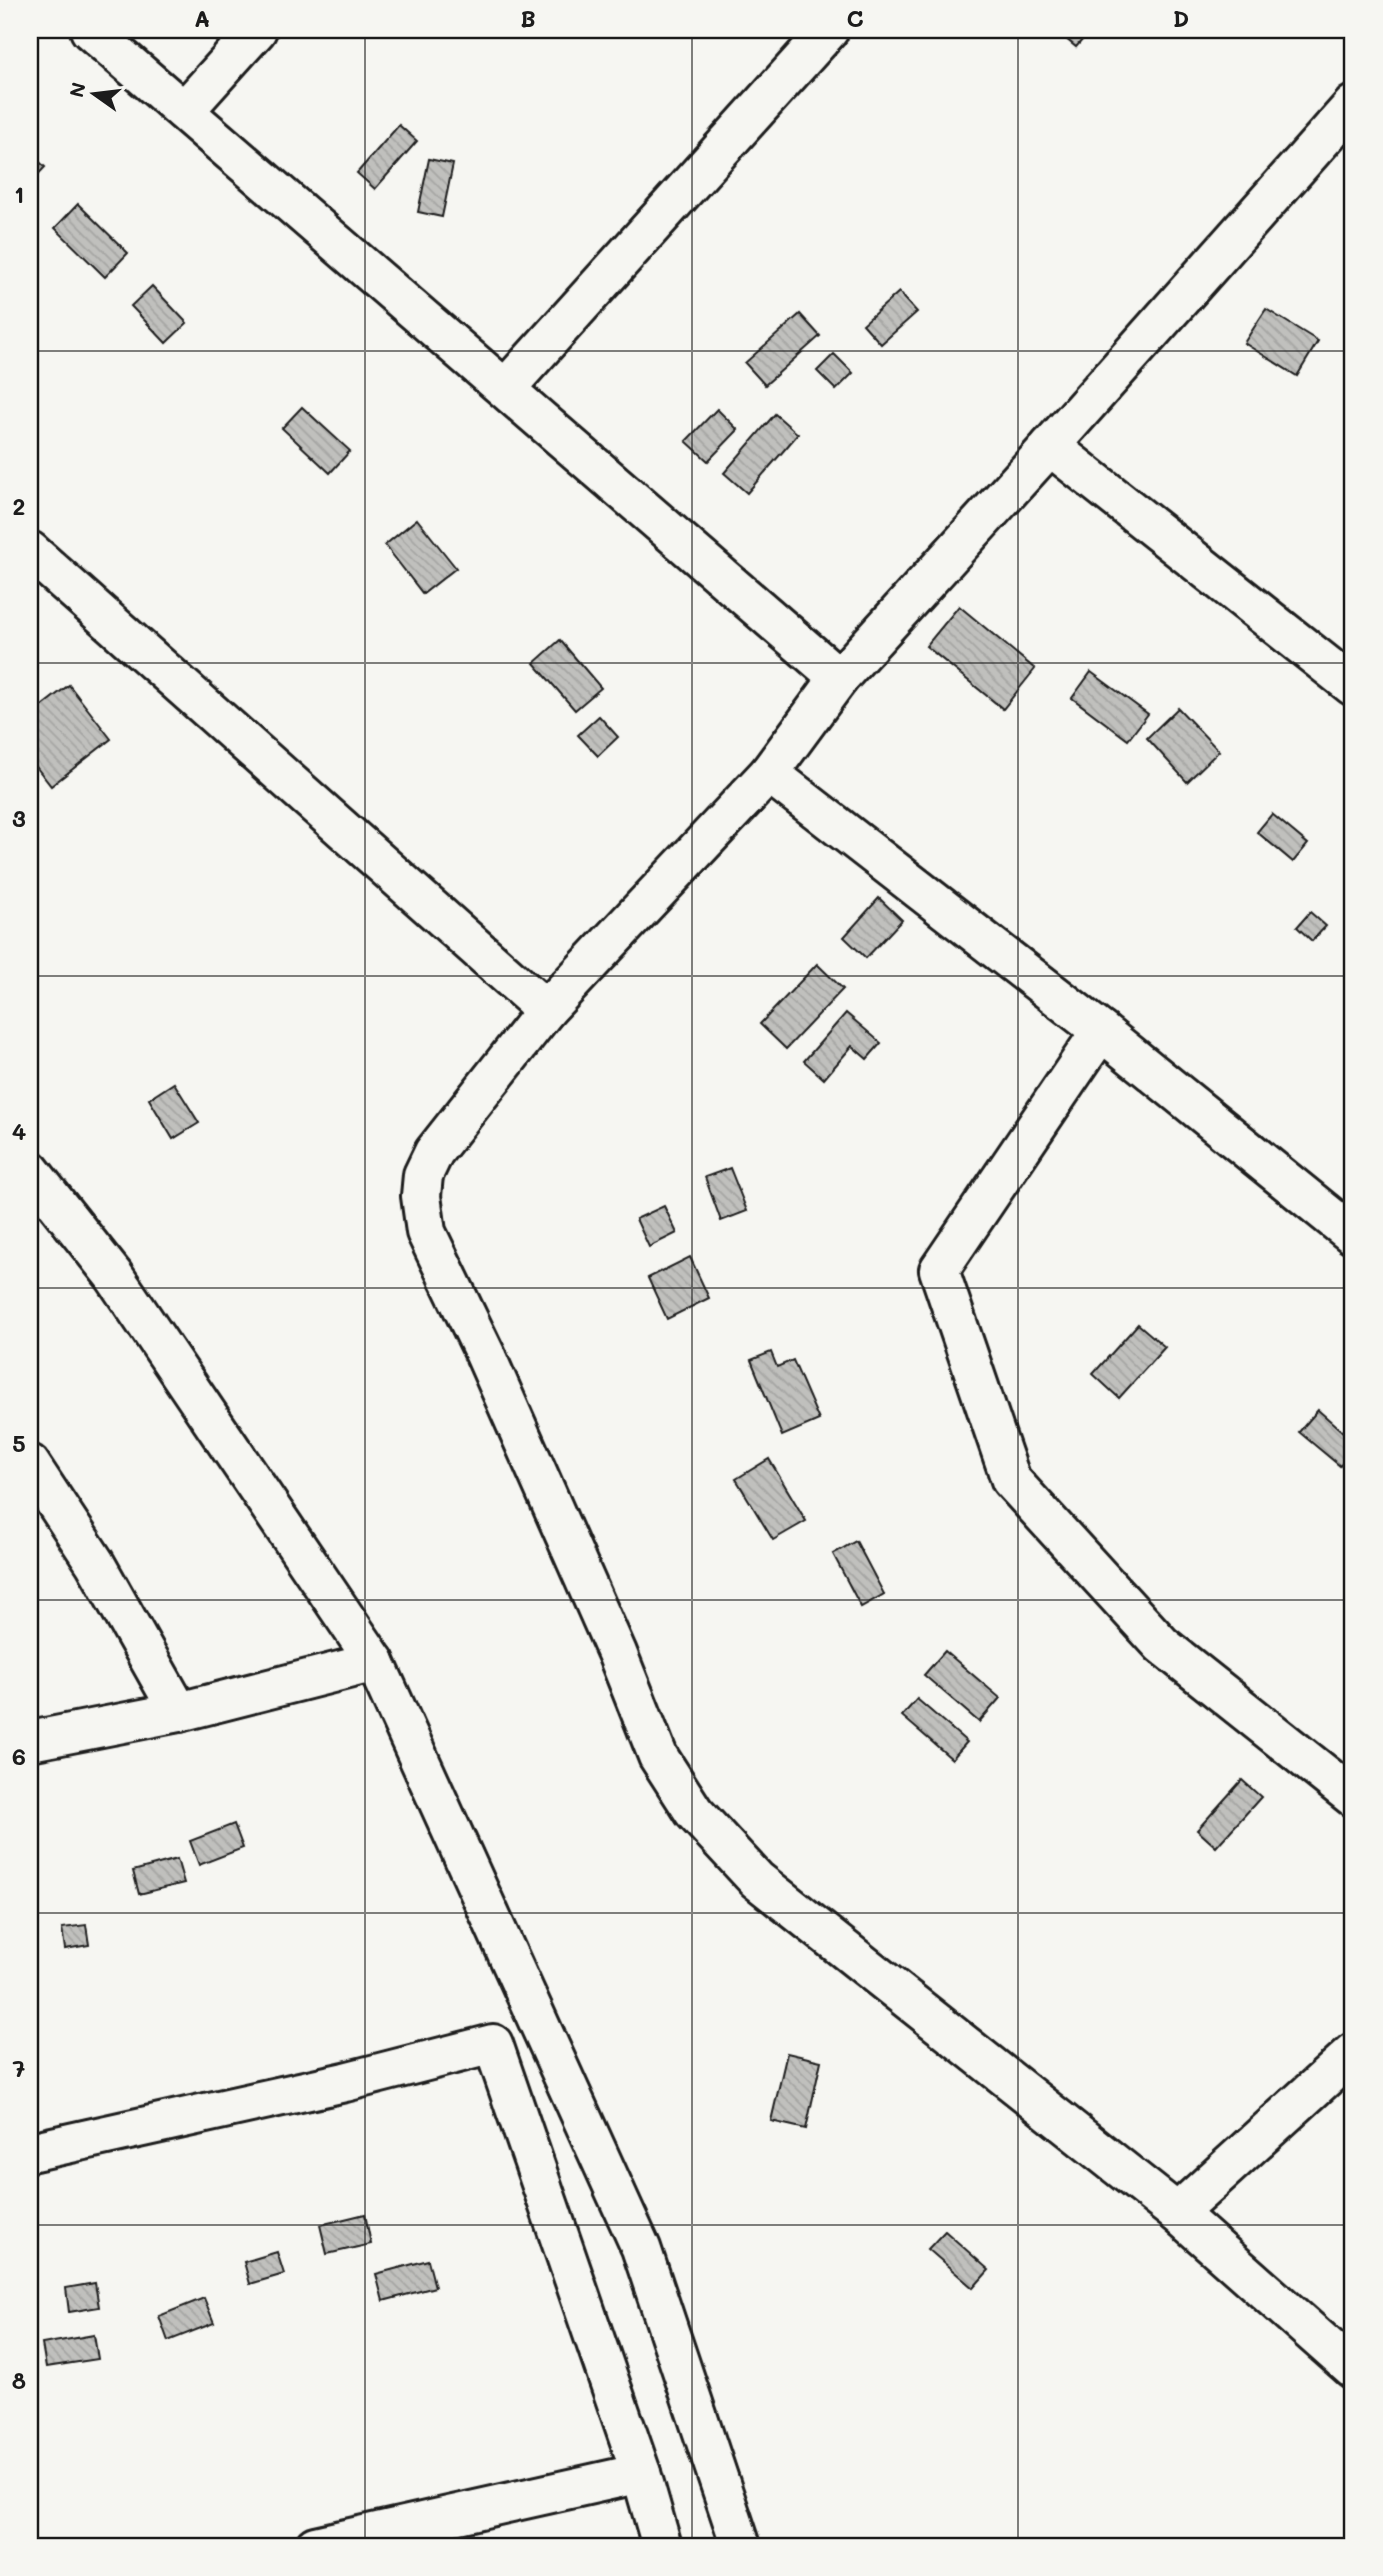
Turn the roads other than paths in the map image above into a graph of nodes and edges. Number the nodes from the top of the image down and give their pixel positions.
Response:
1 (90, 30) edge
2 (257, 30) edge
3 (829, 30) edge
4 (1353, 105) edge
5 (184, 111) junction
6 (506, 388) junction
7 (1050, 446) junction
8 (30, 551) edge
9 (839, 678) junction
10 (1353, 686) edge
11 (769, 772) junction
12 (546, 1010) junction
13 (1101, 1031) junction
14 (30, 1170) edge
15 (1353, 1235) edge
16 (30, 1464) edge
17 (375, 1662) junction
18 (179, 1712) junction
19 (30, 1741) edge
20 (1353, 1797) edge
21 (1353, 2053) edge
22 (30, 2152) edge
23 (1177, 2213) junction
24 (1353, 2369) edge
25 (641, 2473) junction
26 (315, 2546) edge
27 (662, 2546) edge
28 (741, 2546) edge

1 - 5 street
2 - 5 street
3 - 6 street
4 - 7 street
5 - 6 street
6 - 9 street
7 - 9 street
7 - 10 street
8 - 12 street
9 - 11 street
11 - 12 street
11 - 13 street
12 - 23 street
13 - 15 street
13 - 20 street
14 - 17 street
16 - 18 street
17 - 18 street
17 - 28 street
18 - 19 street
21 - 23 street
22 - 25 street
23 - 24 street
25 - 26 street
25 - 27 street

